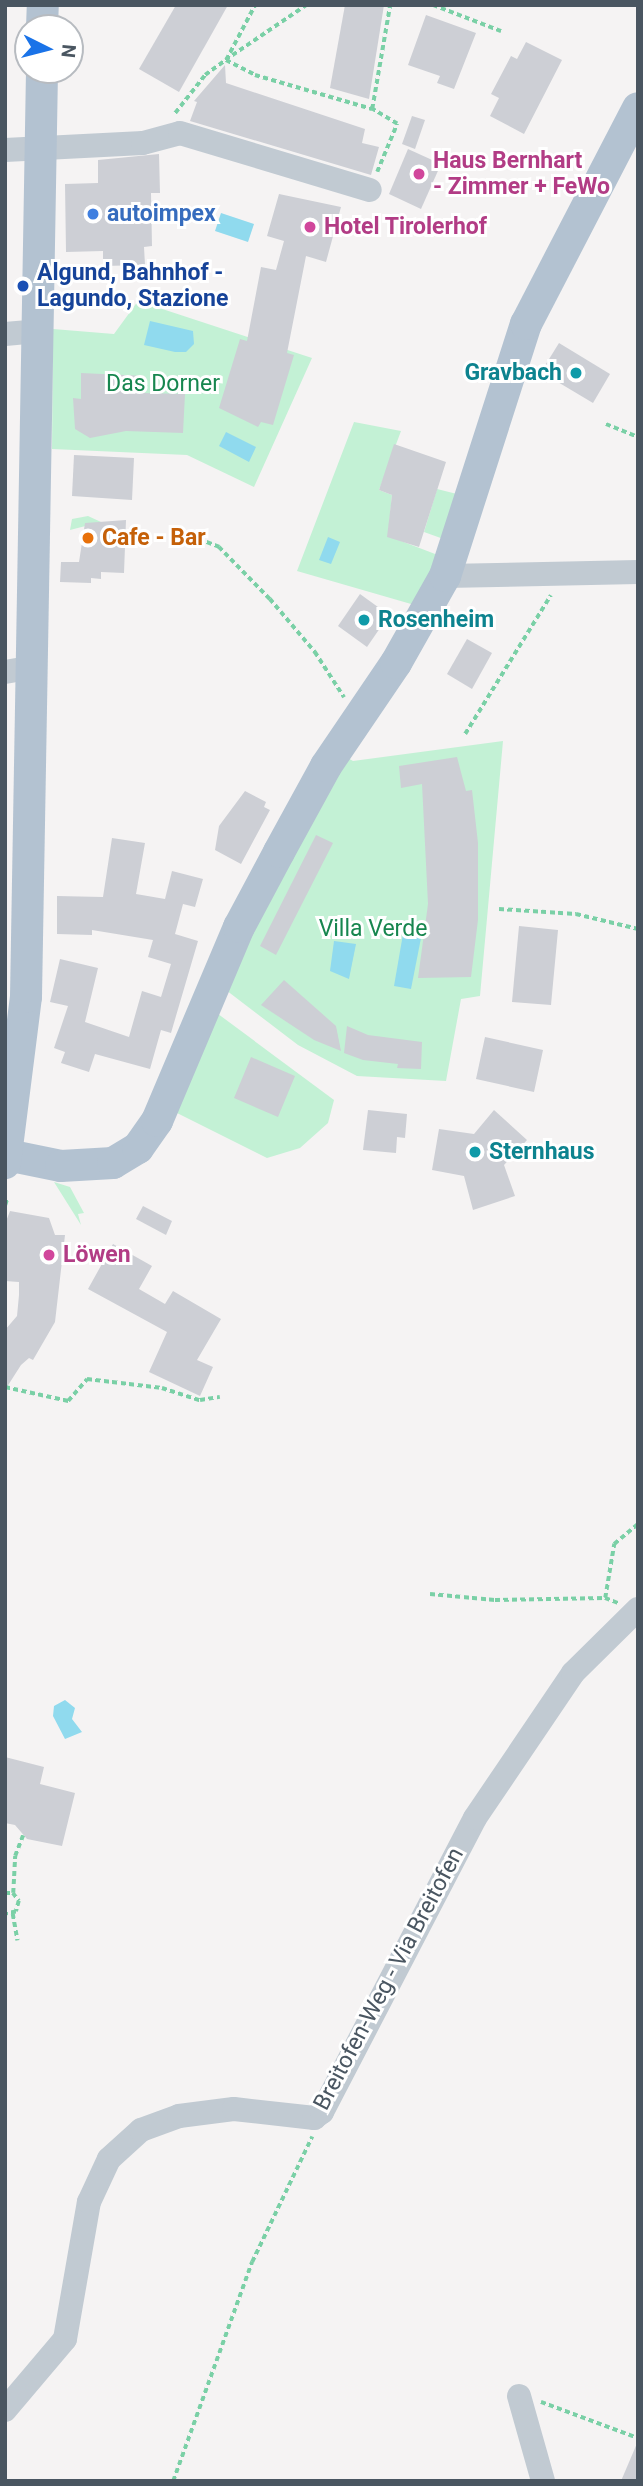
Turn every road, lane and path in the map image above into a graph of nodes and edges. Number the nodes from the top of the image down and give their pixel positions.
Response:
1 (255, 5) edge
2 (307, 5) edge
3 (390, 5) edge
4 (433, 5) edge
5 (501, 31) dead end
6 (226, 61) junction
7 (42, 84) edge
8 (638, 108) edge
9 (372, 109) junction
10 (170, 119) dead end
11 (40, 149) junction
12 (5, 150) edge
13 (370, 190) joint
14 (38, 331) junction
15 (5, 334) edge
16 (606, 424) dead end
17 (638, 437) edge
18 (183, 533) dead end
19 (638, 572) edge
20 (444, 576) junction
21 (555, 589) dead end
22 (20, 669) edge
23 (360, 713) junction
24 (465, 734) dead end
25 (499, 909) dead end
26 (638, 929) edge
27 (6, 1157) edge
28 (7, 1199) dead end
29 (5, 1205) edge
30 (5, 1387) edge
31 (220, 1398) dead end
32 (638, 1524) edge
33 (430, 1594) dead end
34 (605, 1598) junction
35 (637, 1610) edge
36 (23, 1835) dead end
37 (5, 1893) edge
38 (13, 1893) junction
39 (13, 1913) junction
40 (5, 1914) edge
41 (18, 1941) dead end
42 (314, 2118) junction
43 (519, 2396) joint
44 (5, 2410) edge
45 (638, 2438) edge
46 (173, 2481) edge
47 (543, 2481) edge

1 - 6 path
2 - 6 path
3 - 9 path
4 - 5 path
6 - 9 path
6 - 10 path
7 - 11 main road
8 - 20 main road
9 - 13 path
11 - 12 street
11 - 13 street
11 - 14 main road
14 - 15 street
14 - 22 main road
16 - 17 path
18 - 23 path
19 - 20 street
20 - 23 main road
21 - 24 path
22 - 27 main road
23 - 27 main road
25 - 26 path
28 - 29 path
30 - 31 path
32 - 34 path
33 - 34 path
34 - 35 path
35 - 42 street, Breitofen-Weg - Via Breitofen
36 - 38 path
37 - 38 path
38 - 39 path
39 - 40 path
39 - 41 path
42 - 44 street, Breitofen-Weg - Via Breitofen
42 - 46 path
43 - 45 path
43 - 47 street

